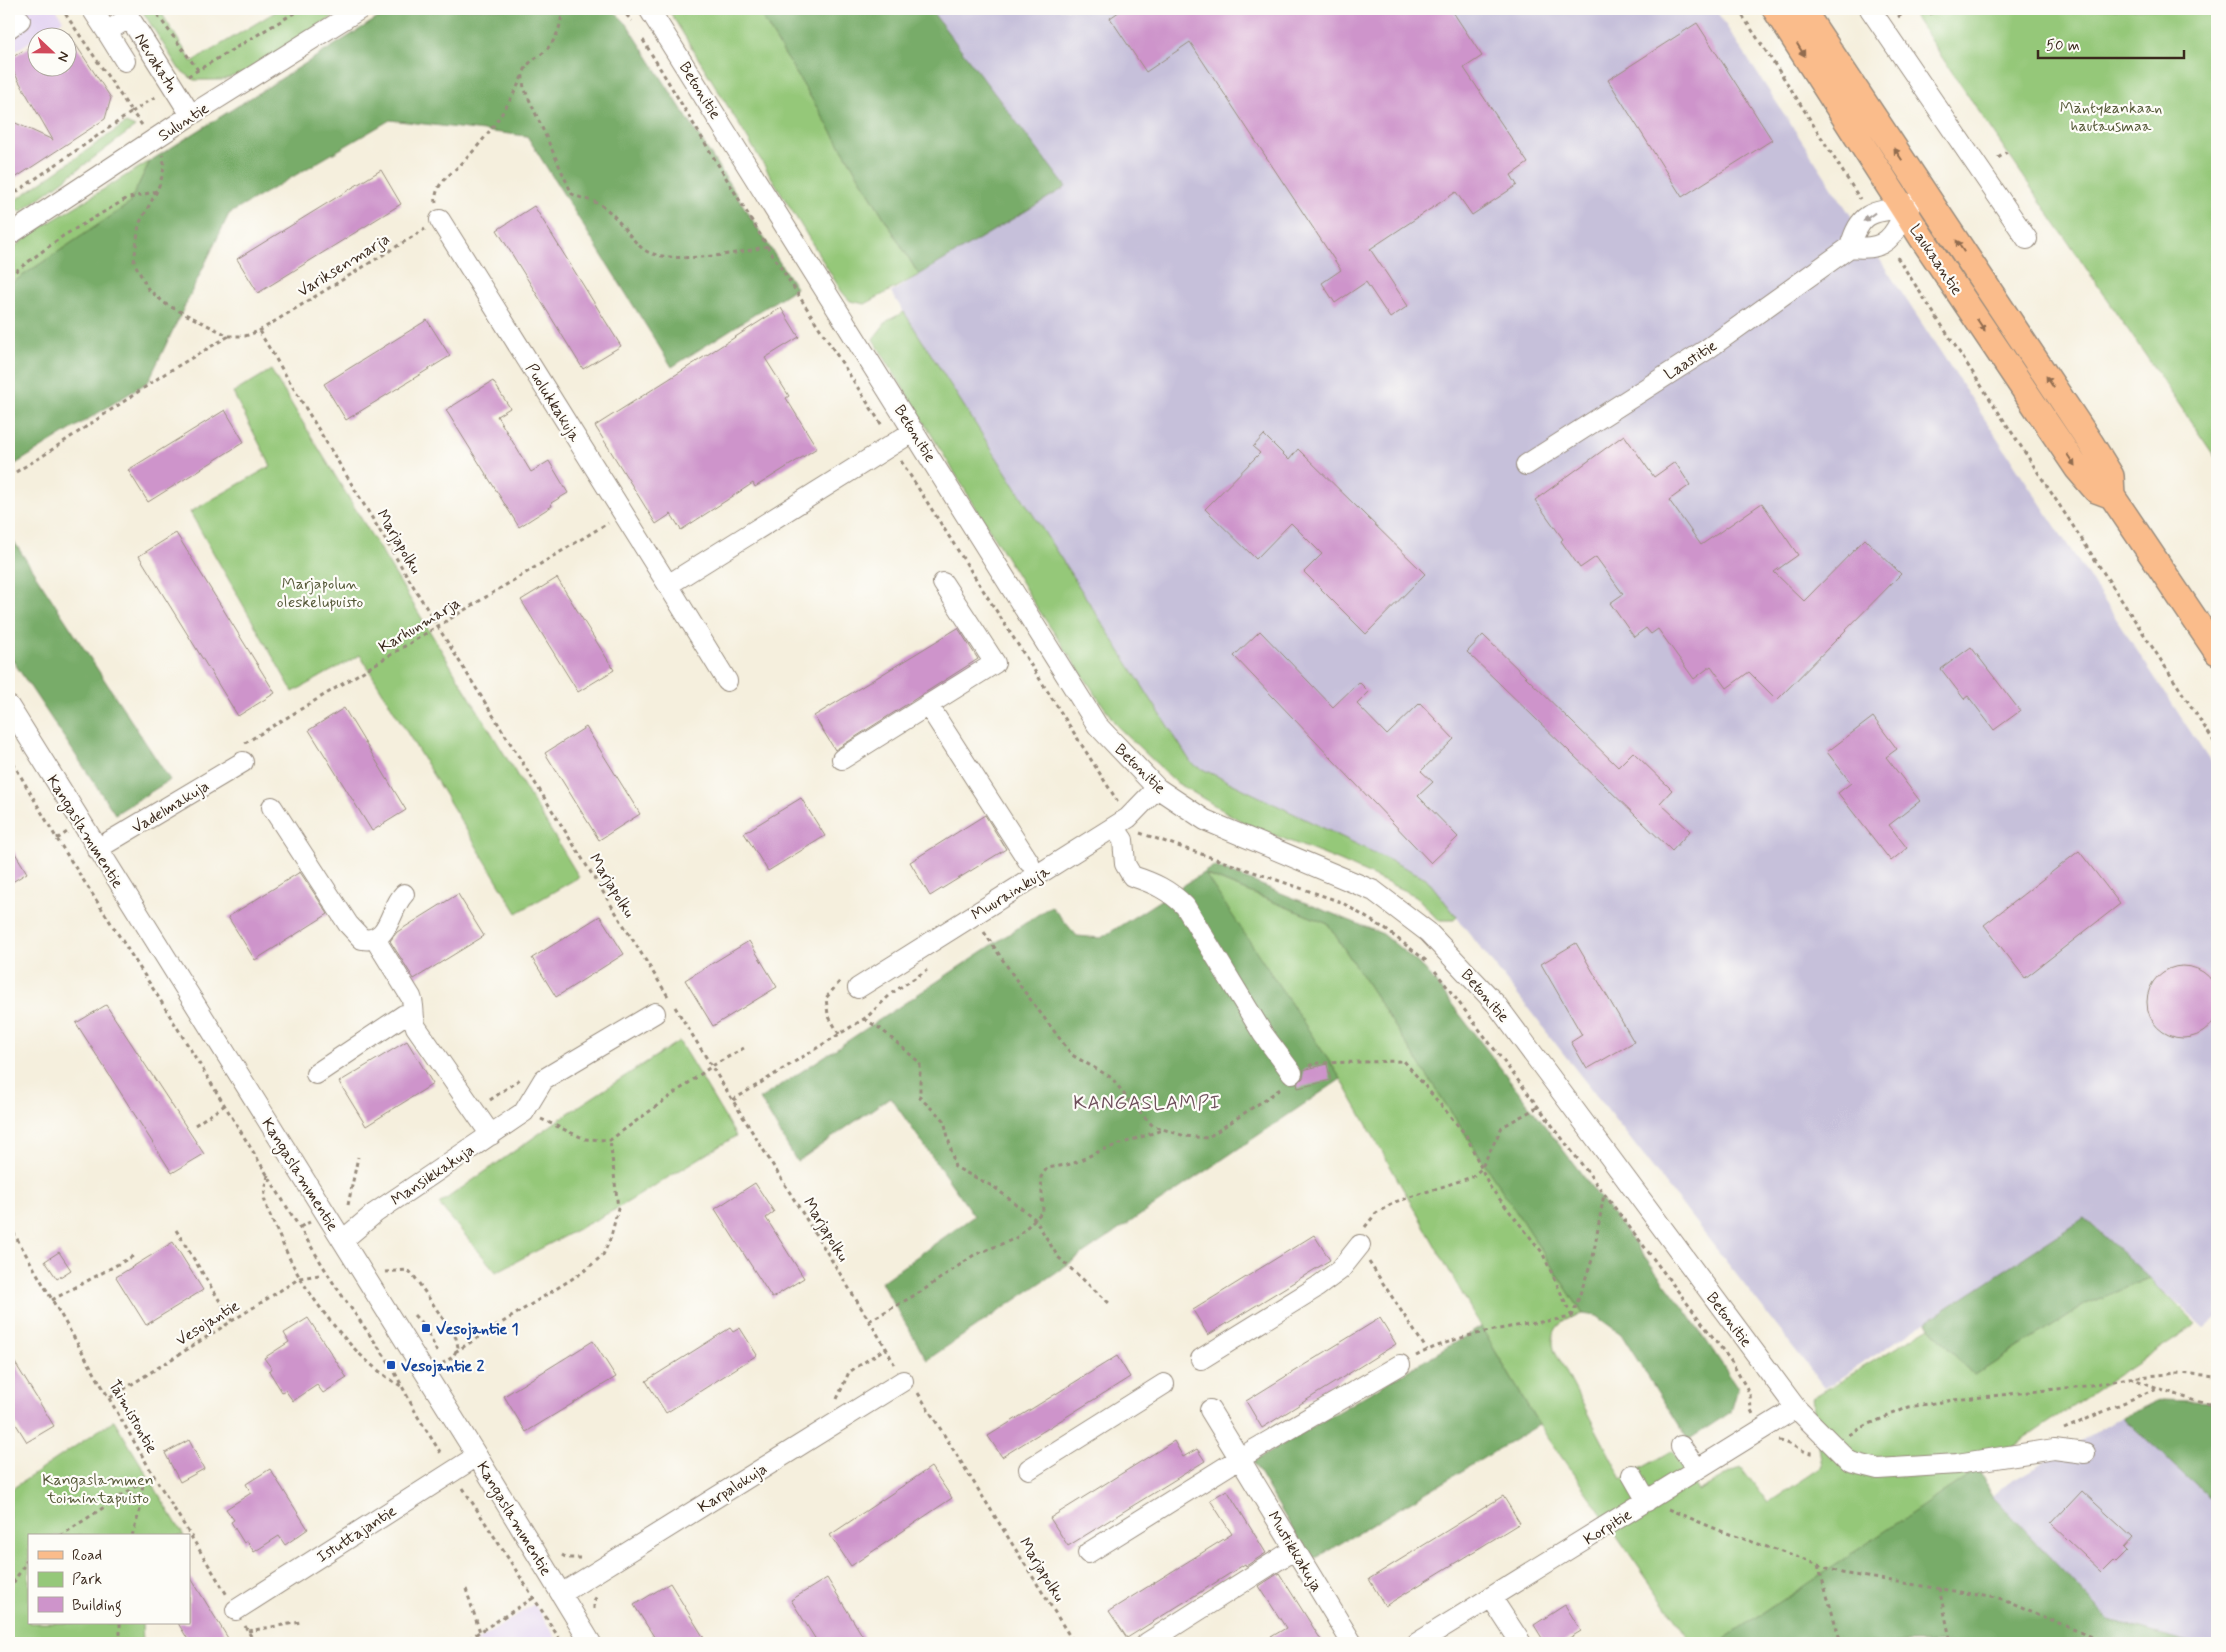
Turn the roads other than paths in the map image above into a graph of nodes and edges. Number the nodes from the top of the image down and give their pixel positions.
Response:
1 (92, 9) edge
2 (360, 9) edge
3 (649, 9) edge
4 (1775, 9) edge
5 (1802, 9) edge
6 (1870, 9) edge
7 (126, 13) edge
8 (107, 32) junction
9 (124, 61) dead end
10 (191, 115) junction
11 (1925, 194) junction
12 (1904, 209) junction
13 (440, 220) road end
14 (9, 235) edge
15 (2027, 239) dead end
16 (1850, 247) junction
17 (914, 431) junction
18 (1526, 464) dead end
19 (2112, 496) junction
20 (943, 583) dead end
21 (668, 585) junction
22 (2217, 652) edge
23 (727, 681) dead end
24 (928, 705) junction
25 (9, 706) edge
26 (842, 759) dead end
27 (243, 762) road end
28 (1157, 788) junction
29 (272, 807) dead end
30 (1114, 827) junction
31 (97, 849) junction
32 (1029, 862) dead end
33 (404, 894) dead end
34 (375, 939) junction
35 (858, 988) dead end
36 (413, 1012) junction
37 (655, 1013) dead end
38 (1292, 1073) road end
39 (316, 1074) dead end
40 (491, 1135) junction
41 (343, 1240) junction
42 (1359, 1247) road end
43 (1201, 1359) dead end
44 (1400, 1365) road end
45 (902, 1381) road end
46 (1164, 1384) dead end
47 (1796, 1408) junction
48 (1210, 1410) dead end
49 (1681, 1446) dead end
50 (2086, 1453) dead end
51 (477, 1456) junction
52 (1240, 1458) junction
53 (1029, 1469) dead end
54 (1697, 1469) junction
55 (1632, 1475) dead end
56 (1656, 1504) junction
57 (1295, 1549) junction
58 (1088, 1553) dead end
59 (561, 1594) junction
60 (1492, 1597) junction
61 (236, 1610) road end
62 (591, 1643) edge
63 (1147, 1643) edge
64 (1352, 1643) edge
65 (1417, 1643) edge
66 (1521, 1643) edge

1 - 8 street, Nevakatu
2 - 10 street, Suluntie
3 - 17 street, Betonitie
4 -> 12 main road, Laukaantie
11 -> 5 main road, Laukaantie
6 - 15 street
7 - 8 street
7 - 10 street, Nevakatu
8 - 9 street, Nevakatu
10 - 14 street, Suluntie
11 - 12 street
19 -> 11 main road, Laukaantie
12 -> 16 street
12 - 16 street
12 -> 19 main road, Laukaantie
13 - 21 street, Puolukkakuja
16 - 18 street, Laastitie
17 - 21 street
17 - 28 street, Betonitie
19 - 22 main road, Laukaantie
20 - 24 street
21 - 23 street, Puolukkakuja
24 - 26 street
24 - 32 street
25 - 31 street, Kangaslammentie
27 - 31 street, Vadelmakuja
28 - 30 street, Muurainkuja
28 - 47 street, Betonitie
29 - 34 street
30 - 35 street, Muurainkuja
30 - 38 street
31 - 41 street, Kangaslammentie
33 - 34 street
34 - 36 street
36 - 39 street
36 - 40 street
37 - 40 street, Mansikkakuja
40 - 41 street, Mansikkakuja
41 - 51 street, Kangaslammentie
42 - 43 street
44 - 52 street
45 - 59 street, Karpalokuja
46 - 53 street
47 - 50 street, Betonitie
47 - 54 street, Korpitie
48 - 52 street, Mustikkakuja
49 - 54 street
51 - 59 street, Kangaslammentie
51 - 61 street, Istuttajantie
52 - 57 street, Mustikkakuja
52 - 58 street
54 - 56 street, Korpitie
55 - 56 street
56 - 60 street, Korpitie
57 - 63 street
57 - 64 street, Mustikkakuja
59 - 62 street, Kangaslammentie
60 - 65 street, Korpitie
60 - 66 street

